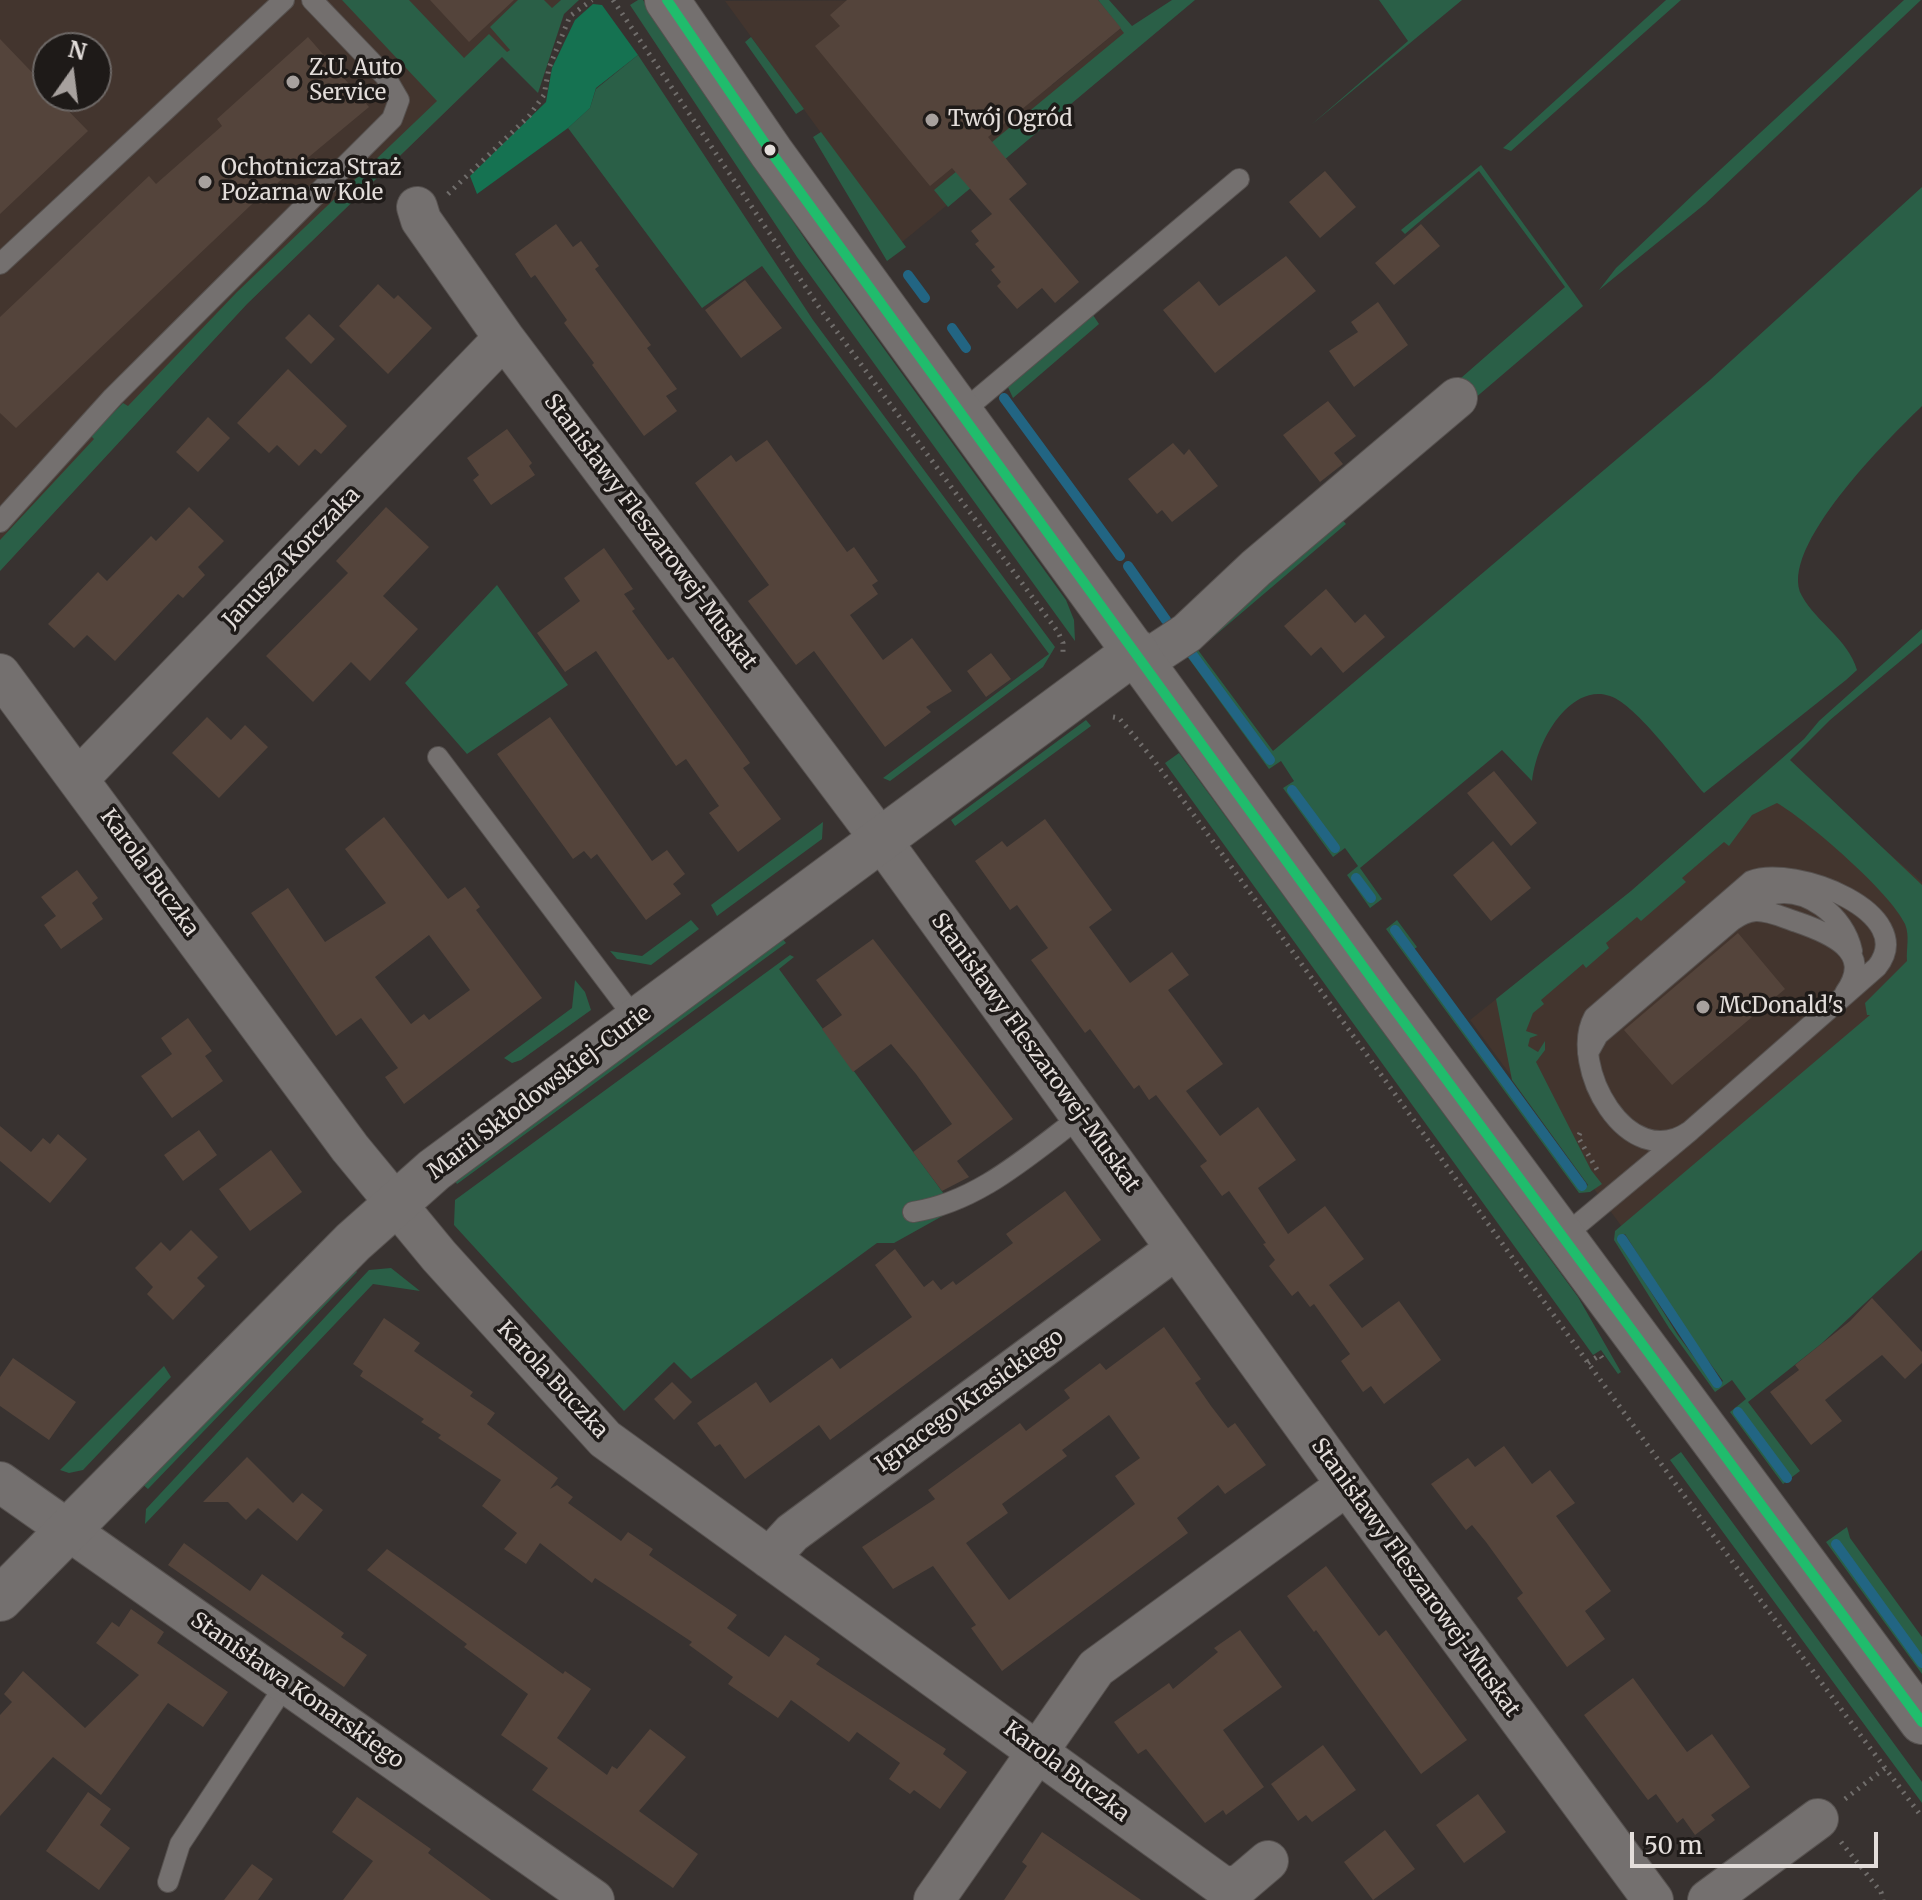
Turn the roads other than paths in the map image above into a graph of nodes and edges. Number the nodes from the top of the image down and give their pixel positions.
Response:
1 (284, 0) edge
2 (312, 0) edge
3 (667, 0) edge
4 (1239, 179) dead end
5 (419, 213) road end
6 (0, 264) edge
7 (504, 338) junction
8 (1457, 398) dead end
9 (961, 413) junction
10 (0, 522) edge
11 (1139, 656) junction
12 (0, 674) edge
13 (438, 757) dead end
14 (79, 778) junction
15 (881, 840) junction
16 (1840, 999) junction
17 (637, 1021) junction
18 (1590, 1067) junction
19 (1615, 1115) junction
20 (1080, 1117) junction
21 (1690, 1131) junction
22 (1614, 1184) junction
23 (396, 1203) junction
24 (913, 1212) dead end
25 (1564, 1236) junction
26 (1176, 1249) junction
27 (0, 1482) edge
28 (1347, 1485) junction
29 (69, 1531) junction
30 (769, 1558) junction
31 (0, 1599) edge
32 (286, 1684) junction
33 (1922, 1722) edge
34 (1039, 1750) junction
35 (1818, 1819) road end
36 (1268, 1861) dead end
37 (168, 1882) dead end
38 (594, 1900) edge
39 (934, 1900) edge
40 (1653, 1900) edge
41 (1708, 1900) edge

1 - 6 lane
2 - 10 lane
3 - 9 street
4 - 9 lane
5 - 7 street, Stanisławy Fleszarowej-Muskat
7 - 14 street, Janusza Korczaka
7 - 15 street, Stanisławy Fleszarowej-Muskat
8 - 11 street
9 - 11 street
11 - 15 street, Marii Skłodowskiej-Curie
11 - 25 street
12 - 14 street, Karola Buczka
13 - 17 lane
14 - 23 street, Karola Buczka
15 - 17 street, Marii Skłodowskiej-Curie
15 - 20 street, Stanisławy Fleszarowej-Muskat
16 - 18 lane
16 - 18 lane
16 - 21 lane
17 - 23 street, Marii Skłodowskiej-Curie
18 - 19 lane
19 - 21 lane
19 - 22 lane
20 - 24 lane
20 - 26 street, Stanisławy Fleszarowej-Muskat
21 - 22 lane
22 - 25 lane
23 - 29 street, Marii Skłodowskiej-Curie
23 - 30 street, Karola Buczka
25 - 33 street
26 - 28 street, Stanisławy Fleszarowej-Muskat
26 - 30 street, Ignacego Krasickiego
27 - 29 street, Stanisława Konarskiego
28 - 34 street
28 - 40 street, Stanisławy Fleszarowej-Muskat
29 - 31 street, Marii Skłodowskiej-Curie
29 - 32 street, Stanisława Konarskiego
30 - 34 street, Karola Buczka
32 - 37 lane
32 - 38 street, Stanisława Konarskiego
34 - 36 street, Karola Buczka
34 - 39 street
35 - 41 street

